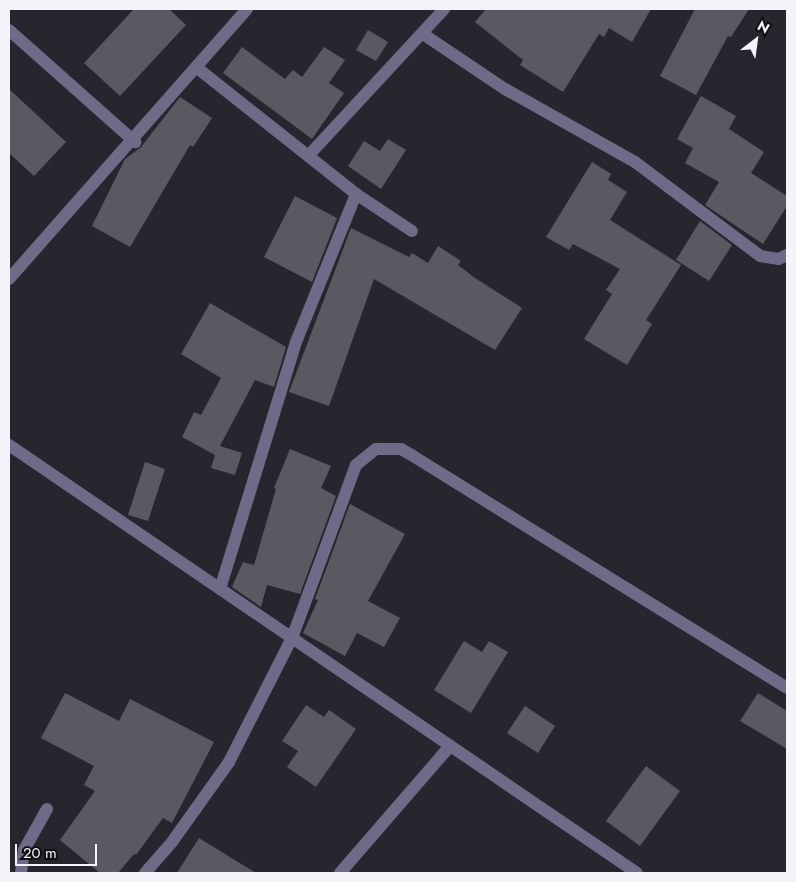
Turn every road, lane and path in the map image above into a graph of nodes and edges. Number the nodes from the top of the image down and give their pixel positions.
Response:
1 (247, 9) edge
2 (444, 9) edge
3 (9, 30) edge
4 (423, 34) junction
5 (196, 67) junction
6 (134, 141) junction
7 (309, 155) junction
8 (356, 194) junction
9 (412, 231) dead end
10 (787, 255) edge
11 (9, 279) edge
12 (9, 445) edge
13 (220, 589) junction
14 (292, 638) junction
15 (787, 688) edge
16 (450, 746) junction
17 (47, 809) dead end
18 (21, 873) edge
19 (145, 873) edge
20 (340, 873) edge
21 (637, 873) edge

1 - 5 street
2 - 4 street
3 - 6 street
4 - 7 street
4 - 10 street
5 - 6 street
5 - 7 street
6 - 11 street
7 - 8 street
8 - 9 street
8 - 13 street
12 - 13 street
13 - 14 street
14 - 15 street
14 - 16 street
14 - 19 street
16 - 20 street
16 - 21 street
17 - 18 street

